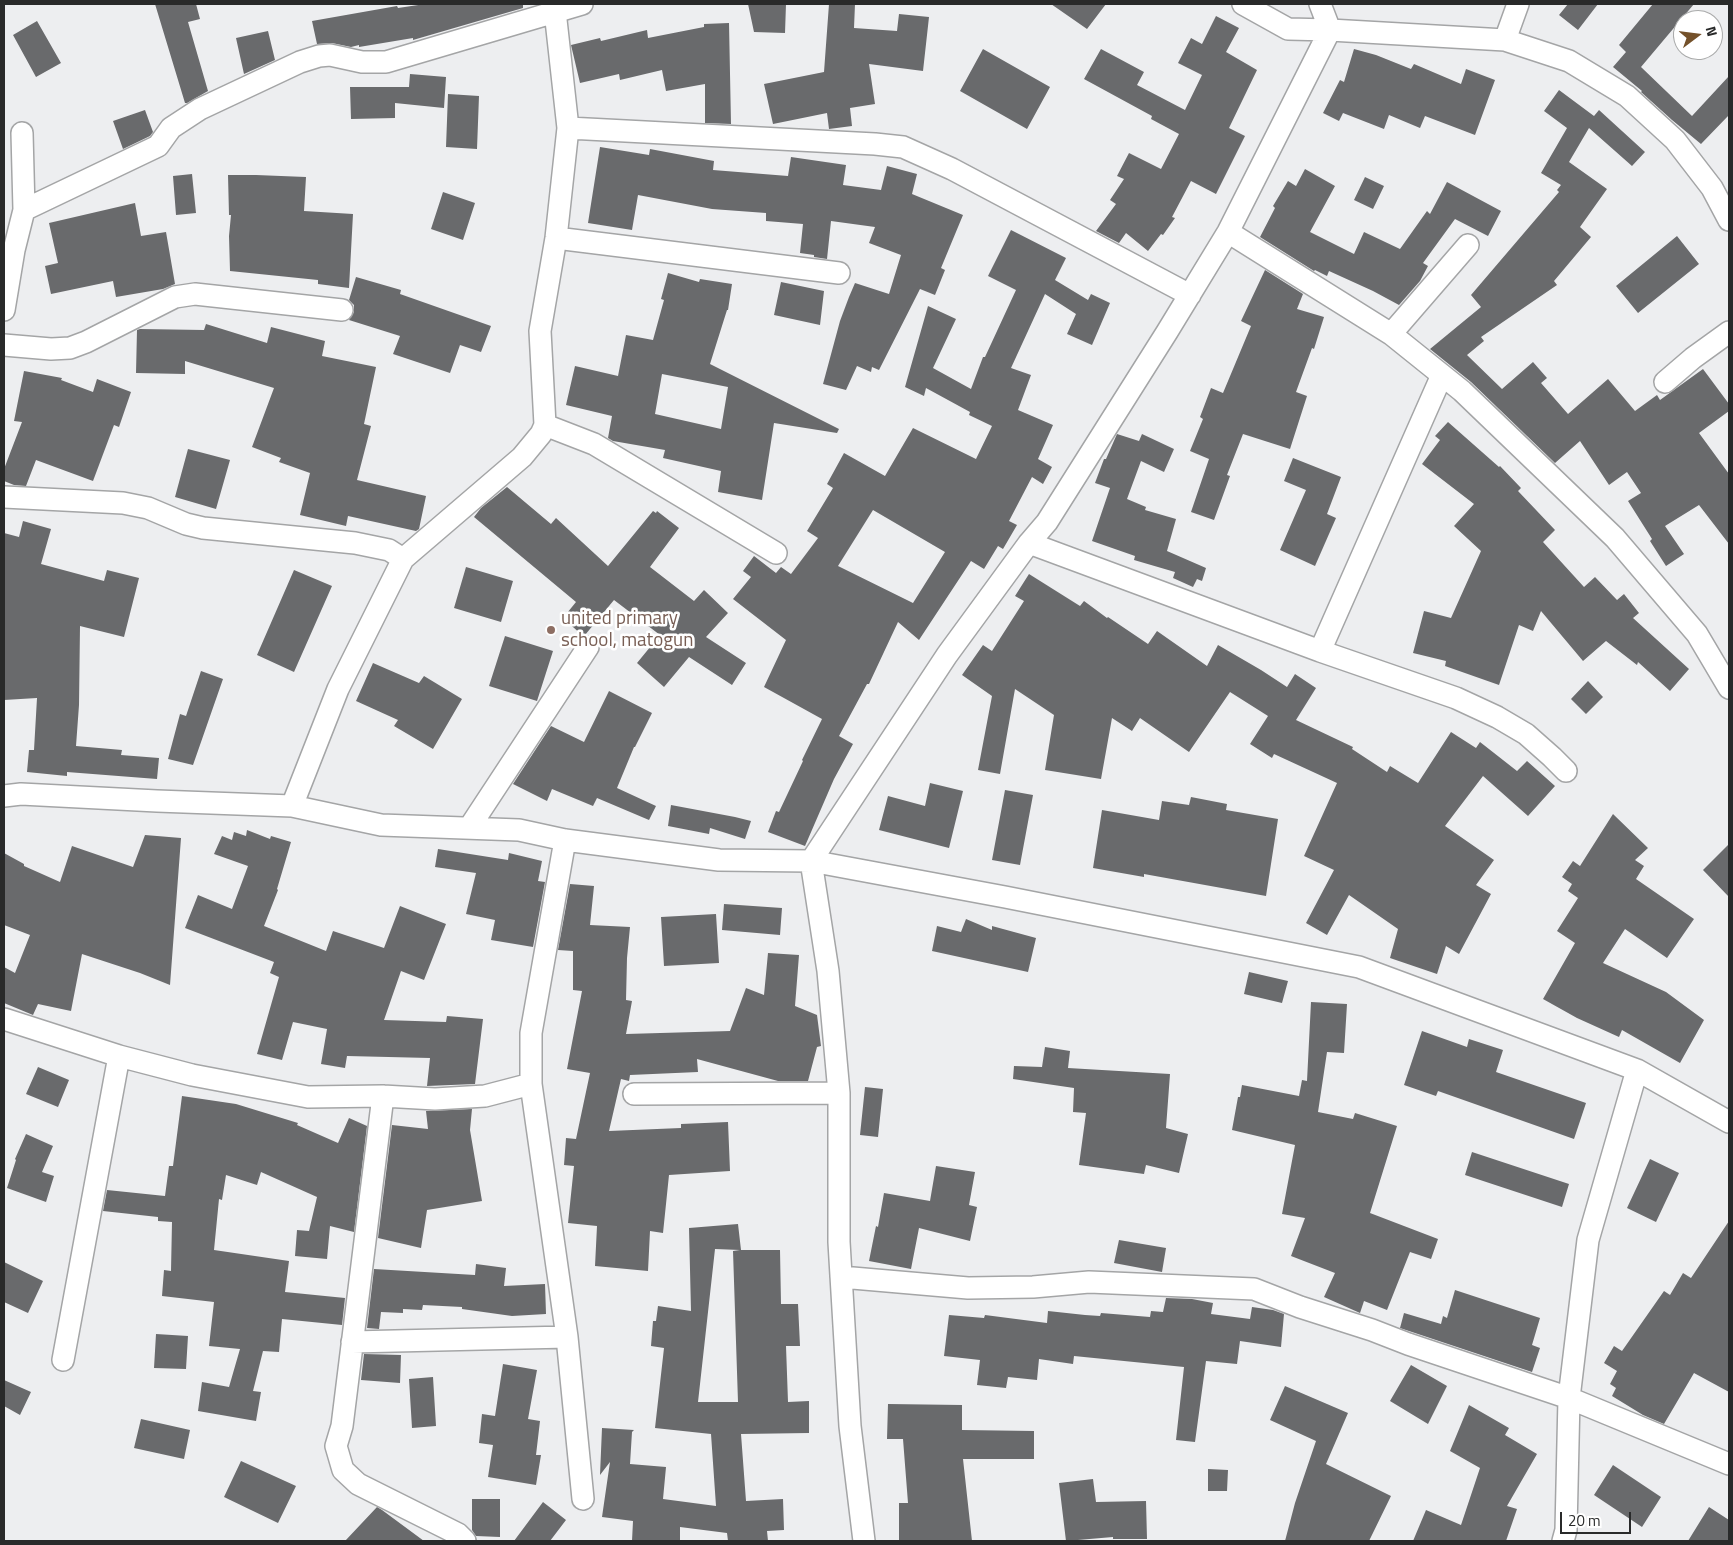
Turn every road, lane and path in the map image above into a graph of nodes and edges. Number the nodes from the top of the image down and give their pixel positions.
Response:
1 (582, 4) edge
2 (1243, 4) edge
3 (1320, 4) edge
4 (1518, 4) edge
5 (555, 11) junction
6 (1330, 30) junction
7 (1505, 40) junction
8 (568, 128) junction
9 (22, 133) dead end
10 (24, 210) junction
11 (1729, 220) edge
12 (1228, 232) junction
13 (556, 238) junction
14 (1468, 245) dead end
15 (839, 273) dead end
16 (1190, 295) junction
17 (4, 310) edge
18 (342, 310) dead end
19 (1729, 332) edge
20 (1392, 334) junction
21 (4, 345) edge
22 (1442, 375) junction
23 (1665, 382) dead end
24 (544, 425) junction
25 (4, 497) edge
26 (1029, 544) junction
27 (776, 552) dead end
28 (403, 559) junction
29 (588, 647) dead end
30 (1320, 651) junction
31 (1729, 688) edge
32 (1566, 771) dead end
33 (4, 796) edge
34 (292, 806) junction
35 (469, 828) junction
36 (565, 840) junction
37 (811, 861) junction
38 (4, 1019) edge
39 (119, 1056) junction
40 (1637, 1070) junction
41 (531, 1084) junction
42 (839, 1093) junction
43 (634, 1094) dead end
44 (383, 1096) junction
45 (1729, 1122) edge
46 (841, 1277) junction
47 (567, 1337) junction
48 (352, 1342) junction
49 (63, 1360) dead end
50 (1569, 1398) junction
51 (1729, 1464) edge
52 (583, 1499) dead end
53 (465, 1541) edge
54 (864, 1541) edge
55 (1563, 1541) edge

1 - 5 street
2 - 6 street
3 - 6 street
4 - 7 street
5 - 8 street
5 - 10 street
6 - 7 street
6 - 12 street
7 - 11 street
8 - 13 street
8 - 16 street
9 - 10 street
10 - 17 street
12 - 16 street
12 - 20 street
13 - 15 street
13 - 24 street
14 - 20 street
16 - 26 street
18 - 21 street
19 - 23 street
20 - 22 street
22 - 30 street
22 - 31 street
24 - 27 street
24 - 28 street
25 - 28 street
26 - 30 street
26 - 37 street
28 - 34 street
29 - 35 street
30 - 32 street
33 - 34 street
34 - 35 street
35 - 36 street
36 - 37 street
36 - 41 street
37 - 40 street
37 - 42 street
38 - 39 street
39 - 44 street
39 - 49 street
40 - 45 street
40 - 50 street
41 - 44 street
41 - 47 street
42 - 43 street
42 - 46 street
44 - 48 street
46 - 50 street
46 - 54 street
47 - 48 street
47 - 52 street
48 - 53 street
50 - 51 street
50 - 55 street

